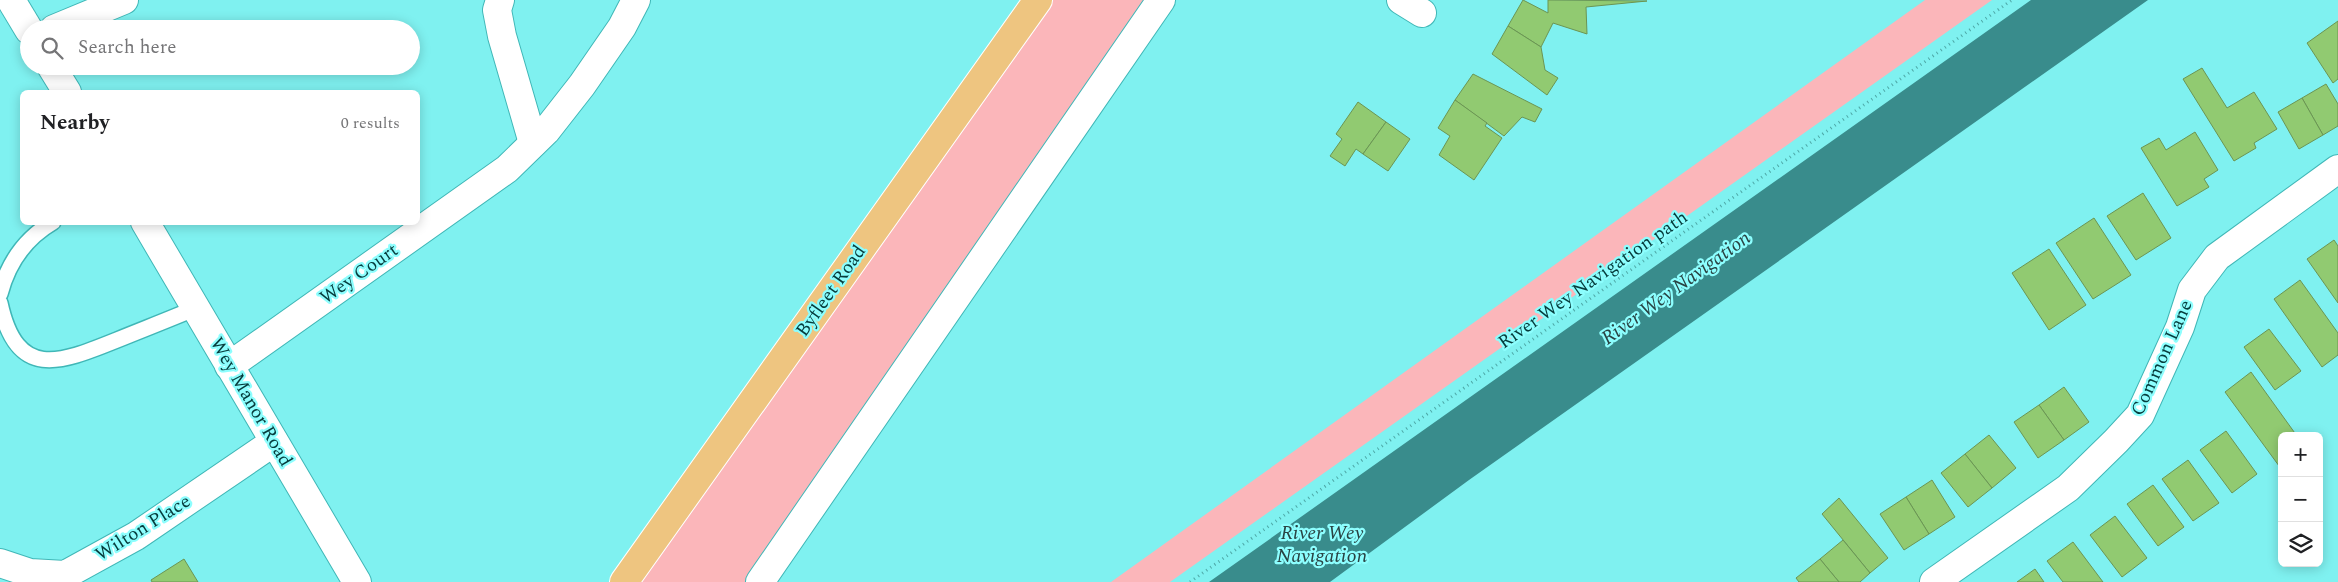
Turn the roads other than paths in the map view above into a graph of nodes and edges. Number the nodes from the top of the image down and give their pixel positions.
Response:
1 (11, 0) edge
2 (124, 0) edge
3 (500, 0) edge
4 (636, 0) edge
5 (1038, 0) edge
6 (1161, 0) edge
7 (23, 20) edge
8 (76, 20) edge
9 (57, 75) edge
10 (66, 90) edge
11 (533, 143) junction
12 (2338, 169) edge
13 (49, 225) edge
14 (147, 225) edge
15 (0, 294) edge
16 (0, 303) edge
17 (196, 308) junction
18 (230, 366) junction
19 (274, 442) junction
20 (0, 564) edge
21 (357, 582) edge
22 (624, 582) edge
23 (760, 582) edge
24 (1934, 582) edge

1 - 7 street
2 - 8 street
3 - 11 street
4 - 11 street, Wey Court
5 - 22 main road, Byfleet Road
6 - 23 street
9 - 10 street
11 - 18 street, Wey Court
12 - 24 street, Common Lane
13 - 15 lane
14 - 17 street, Wey Manor Road
16 - 17 lane
17 - 18 street, Wey Manor Road
18 - 19 street, Wey Manor Road
19 - 20 street, Wilton Place
19 - 21 street, Wey Manor Road

